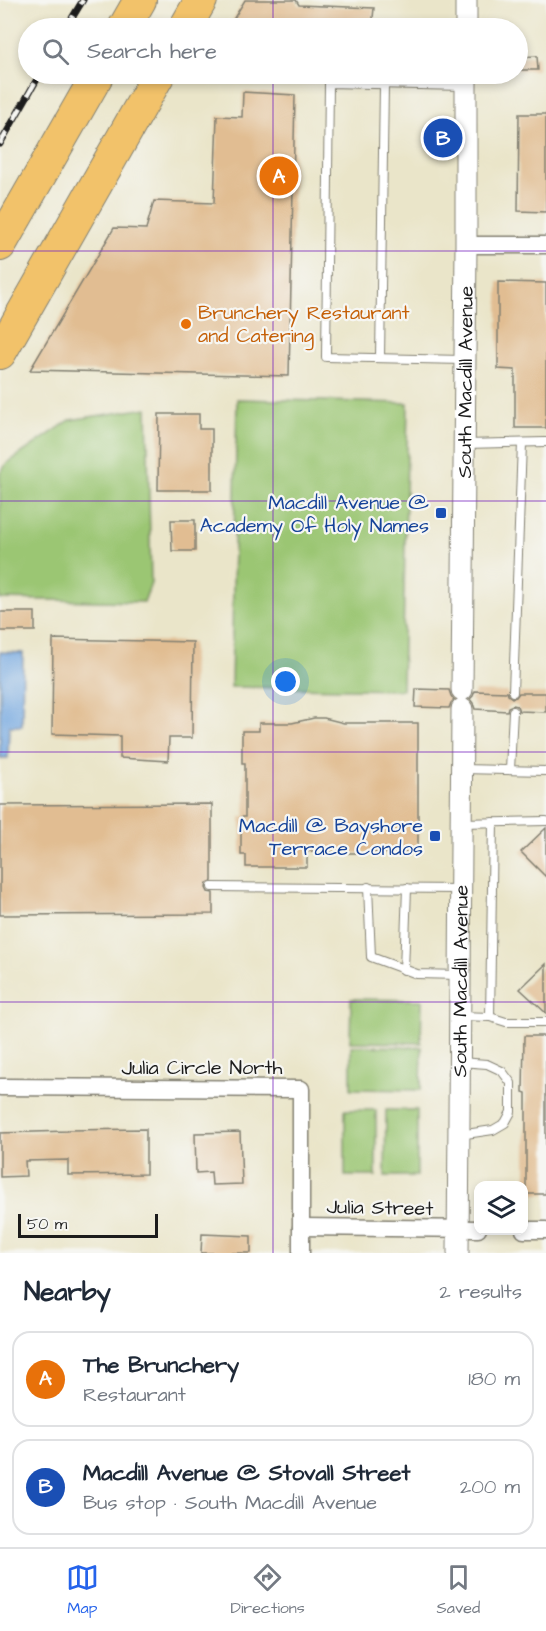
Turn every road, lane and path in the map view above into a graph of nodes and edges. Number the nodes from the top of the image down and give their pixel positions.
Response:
1 (140, 0) edge
2 (201, 0) edge
3 (466, 0) edge
4 (130, 18) edge
5 (191, 18) edge
6 (466, 18) edge
7 (92, 84) edge
8 (153, 84) edge
9 (329, 84) edge
10 (384, 84) edge
11 (466, 84) edge
12 (0, 245) edge
13 (466, 245) junction
14 (546, 245) edge
15 (0, 353) edge
16 (380, 358) junction
17 (465, 360) junction
18 (546, 442) edge
19 (522, 443) junction
20 (465, 444) junction
21 (513, 692) dead end
22 (513, 711) dead end
23 (462, 769) junction
24 (510, 770) junction
25 (546, 771) edge
26 (546, 821) edge
27 (493, 822) junction
28 (461, 823) junction
29 (212, 886) dead end
30 (368, 887) junction
31 (407, 888) junction
32 (461, 889) junction
33 (405, 970) junction
34 (460, 975) junction
35 (459, 1016) junction
36 (490, 1017) junction
37 (546, 1022) edge
38 (459, 1062) junction
39 (0, 1087) edge
40 (458, 1136) junction
41 (301, 1227) junction
42 (468, 1229) edge
43 (528, 1230) edge
44 (546, 1230) edge
45 (301, 1253) edge
46 (458, 1253) edge

1 - 4 highway
2 - 5 highway
3 - 6 street
7 - 12 highway
8 - 15 highway
9 - 16 lane
10 - 16 lane
11 - 13 street, South Macdill Avenue
13 - 14 street
13 - 17 street, South Macdill Avenue
16 - 17 lane
17 - 20 street, South Macdill Avenue
18 - 19 lane
19 - 20 lane
19 - 21 lane
20 - 23 street, South Macdill Avenue
22 - 24 lane
23 - 24 lane
23 - 28 street, South Macdill Avenue
24 - 25 lane
26 - 27 lane
27 - 28 lane
27 - 36 lane
28 - 32 street, South Macdill Avenue
29 - 30 lane
30 - 31 lane
30 - 33 lane
31 - 32 lane
31 - 33 lane
32 - 34 street, South Macdill Avenue
33 - 34 lane
34 - 35 street, South Macdill Avenue
35 - 36 lane
35 - 38 street, South Macdill Avenue
36 - 37 lane
38 - 40 street, South Macdill Avenue
38 - 40 lane
39 - 41 street, Julia Circle North
40 - 42 street, South Macdill Avenue
41 - 42 street, Julia Street
41 - 45 street
42 - 46 street, South Macdill Avenue
43 - 44 street

